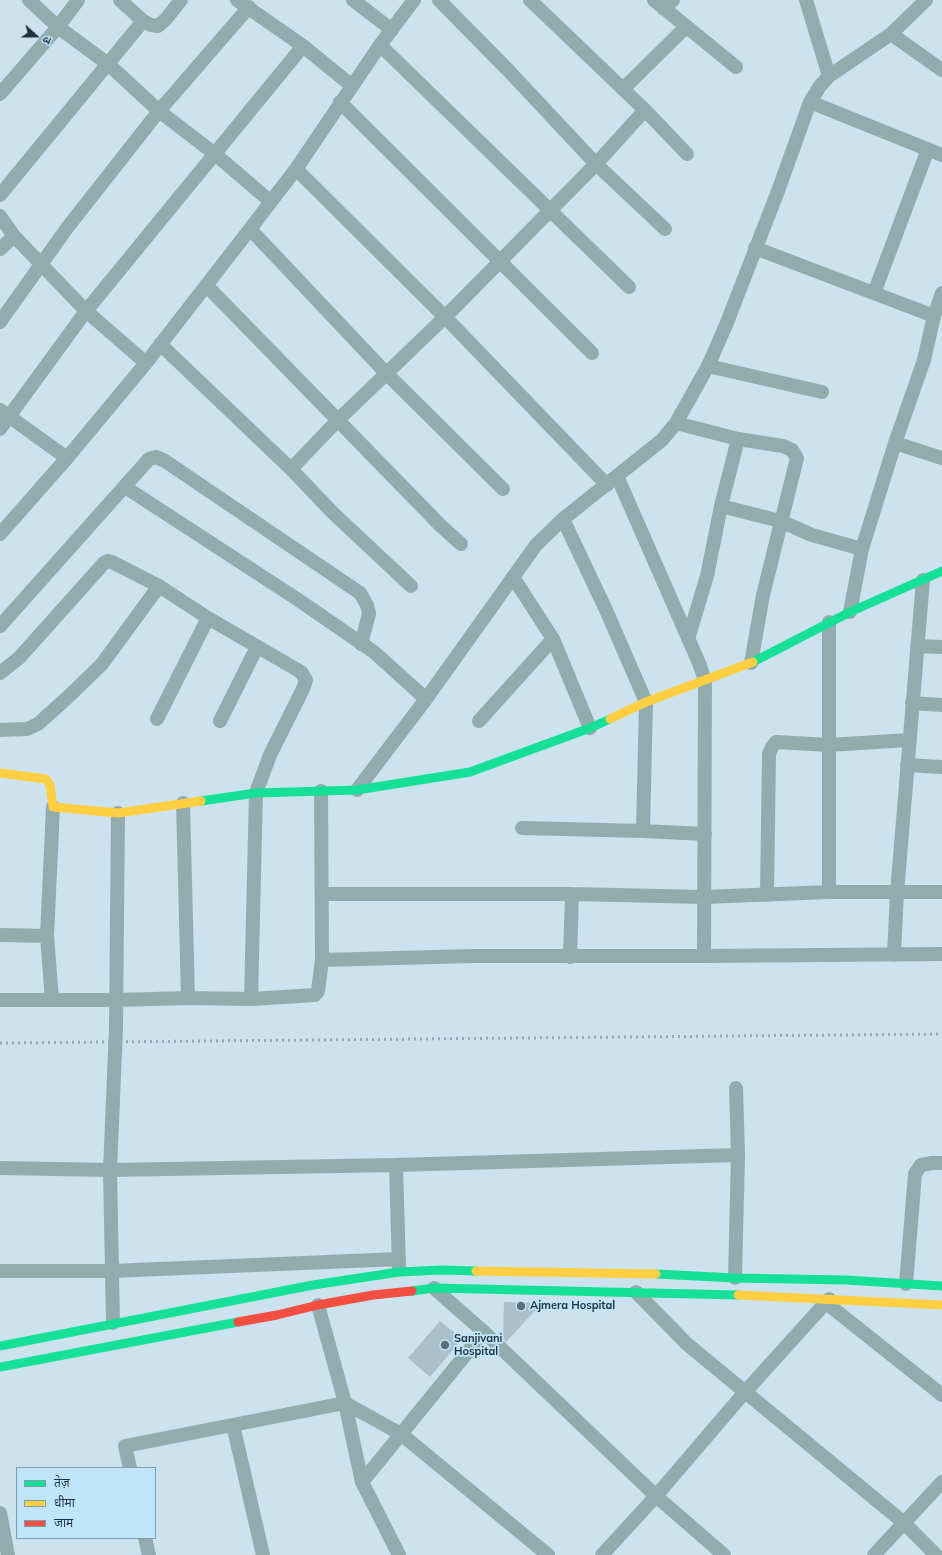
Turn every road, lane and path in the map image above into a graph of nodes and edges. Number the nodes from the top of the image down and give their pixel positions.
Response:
1 (29, 0) edge
2 (78, 0) edge
3 (120, 0) edge
4 (181, 0) edge
5 (353, 0) edge
6 (414, 0) edge
7 (439, 0) edge
8 (530, 0) edge
9 (654, 0) edge
10 (926, 0) edge
11 (807, 1) edge
12 (243, 4) edge
13 (669, 4) edge
14 (143, 21) junction
15 (58, 27) junction
16 (686, 28) junction
17 (392, 30) junction
18 (891, 34) junction
19 (380, 45) junction
20 (303, 46) junction
21 (108, 64) junction
22 (736, 67) dead end
23 (942, 70) edge
24 (829, 76) junction
25 (352, 86) junction
26 (623, 89) junction
27 (0, 94) edge
28 (340, 102) junction
29 (810, 102) junction
30 (645, 110) junction
31 (160, 111) junction
32 (928, 149) junction
33 (215, 154) junction
34 (687, 154) dead end
35 (942, 155) edge
36 (596, 164) junction
37 (296, 169) junction
38 (0, 195) edge
39 (271, 202) junction
40 (550, 211) junction
41 (0, 216) edge
42 (250, 229) junction
43 (665, 229) dead end
44 (14, 236) junction
45 (755, 248) junction
46 (0, 249) edge
47 (500, 260) junction
48 (41, 265) junction
49 (206, 285) junction
50 (629, 287) dead end
51 (874, 293) junction
52 (942, 293) edge
53 (86, 312) junction
54 (934, 316) junction
55 (446, 317) junction
56 (0, 322) edge
57 (160, 344) junction
58 (592, 353) dead end
59 (146, 363) junction
60 (708, 366) junction
61 (386, 373) junction
62 (822, 392) dead end
63 (5, 413) edge
64 (338, 420) junction
65 (676, 423) junction
66 (0, 430) edge
67 (738, 438) junction
68 (895, 443) junction
69 (67, 458) junction
70 (942, 458) edge
71 (291, 470) junction
72 (612, 481) junction
73 (125, 487) junction
74 (503, 489) dead end
75 (721, 506) junction
76 (564, 518) junction
77 (780, 521) junction
78 (0, 534) edge
79 (461, 544) dead end
80 (862, 549) junction
81 (942, 571) edge
82 (512, 577) junction
83 (923, 580) junction
84 (159, 586) junction
85 (411, 586) dead end
86 (850, 612) junction
87 (208, 618) junction
88 (830, 622) junction
89 (0, 626) edge
90 (553, 639) junction
91 (688, 639) junction
92 (361, 644) junction
93 (917, 646) junction
94 (257, 647) junction
95 (942, 647) edge
96 (751, 663) junction
97 (0, 673) edge
98 (705, 680) junction
99 (426, 699) junction
100 (646, 702) junction
101 (912, 703) junction
102 (942, 705) edge
103 (157, 719) dead end
104 (220, 721) dead end
105 (479, 721) dead end
106 (590, 728) junction
107 (0, 730) edge
108 (910, 740) junction
109 (829, 745) junction
110 (907, 766) junction
111 (942, 767) edge
112 (0, 773) edge
113 (357, 790) junction
114 (322, 791) junction
115 (256, 792) junction
116 (183, 803) junction
117 (53, 807) junction
118 (118, 813) junction
119 (522, 828) dead end
120 (643, 831) junction
121 (705, 834) junction
122 (829, 892) junction
123 (942, 892) edge
124 (897, 893) junction
125 (322, 894) junction
126 (572, 894) junction
127 (767, 895) junction
128 (704, 896) junction
129 (0, 935) edge
130 (47, 936) junction
131 (942, 954) edge
132 (894, 955) junction
133 (704, 956) junction
134 (570, 957) junction
135 (322, 960) junction
136 (188, 998) junction
137 (250, 999) junction
138 (0, 1000) edge
139 (52, 1000) junction
140 (116, 1000) junction
141 (736, 1088) dead end
142 (738, 1155) junction
143 (942, 1163) edge
144 (396, 1165) junction
145 (0, 1168) edge
146 (110, 1170) junction
147 (399, 1265) junction
148 (0, 1271) edge
149 (111, 1271) junction
150 (735, 1278) junction
151 (906, 1284) junction
152 (942, 1286) edge
153 (434, 1288) junction
154 (636, 1292) junction
155 (827, 1301) junction
156 (942, 1304) edge
157 (318, 1305) junction
158 (113, 1323) junction
159 (484, 1332) junction
160 (0, 1346) edge
161 (0, 1367) edge
162 (745, 1392) junction
163 (942, 1395) edge
164 (345, 1403) junction
165 (233, 1425) junction
166 (401, 1434) junction
167 (130, 1467) edge
168 (362, 1482) junction
169 (942, 1482) edge
170 (656, 1496) junction
171 (0, 1513) edge
172 (903, 1522) junction
173 (145, 1539) edge
174 (8, 1555) edge
175 (149, 1555) edge
176 (263, 1555) edge
177 (399, 1555) edge
178 (548, 1555) edge
179 (602, 1555) edge
180 (724, 1555) edge
181 (874, 1555) edge
182 (936, 1555) edge

1 - 15 street
2 - 15 street
3 - 14 street
4 - 14 street
5 - 17 street
6 - 17 street
7 - 36 street
8 - 26 street
9 - 13 street
10 - 18 street
11 - 24 street
12 - 20 street
12 - 31 street
13 - 16 street
14 - 21 street
15 - 21 street
15 - 27 street
16 - 22 street
16 - 26 street
17 - 19 street
18 - 23 street
18 - 24 street
19 - 25 street
19 - 40 street
20 - 25 street
20 - 33 street
21 - 31 street
21 - 38 street
24 - 29 street
25 - 28 street
26 - 30 street
28 - 37 street
28 - 47 street
29 - 32 street
29 - 45 street
30 - 34 street
30 - 36 street
31 - 33 street
31 - 48 street
32 - 35 street
32 - 51 street
33 - 39 street
33 - 53 street
36 - 40 street
36 - 43 street
37 - 39 street
37 - 55 street
39 - 42 street
40 - 47 street
40 - 50 street
41 - 44 street
42 - 49 street
42 - 61 street
44 - 46 street
44 - 48 street
45 - 51 street
45 - 60 street
47 - 55 street
47 - 58 street
48 - 53 street
48 - 56 street
49 - 57 street
49 - 64 street
51 - 54 street
52 - 54 street
53 - 59 street
53 - 63 street
54 - 68 street
55 - 61 street
55 - 72 street
57 - 59 street
57 - 71 street
59 - 69 street
60 - 62 street
60 - 65 street
61 - 64 street
61 - 74 street
63 - 66 street
63 - 69 street
64 - 71 street
64 - 79 street
65 - 67 street
65 - 72 street
67 - 75 street
67 - 77 street
68 - 70 street
68 - 80 street
69 - 78 street
71 - 85 street
72 - 76 street
72 - 91 street
73 - 89 street
73 - 92 street
73 - 92 street
75 - 77 street
75 - 91 street
76 - 82 street
76 - 100 street
77 - 80 street
77 - 96 street
80 - 86 street
81 - 83 main road
82 - 90 street
82 - 99 street
83 - 86 main road
83 - 93 street
84 - 87 street
84 - 97 street
84 - 107 street
86 - 88 main road
87 - 94 street
87 - 103 street
88 - 96 main road
88 - 109 street
90 - 105 street
90 - 106 street
91 - 98 street
92 - 99 street
93 - 95 street
93 - 101 street
94 - 104 street
94 - 115 street
96 - 98 main road
98 - 100 main road
98 - 121 street
99 - 113 street
100 - 106 main road
100 - 120 street
101 - 102 street
101 - 108 street
106 - 113 main road
108 - 109 street
108 - 110 street
109 - 122 street
109 - 127 street
110 - 111 street
110 - 124 street
112 - 117 main road
113 - 114 main road
114 - 115 main road
114 - 125 street
115 - 116 main road
115 - 137 street
116 - 118 main road
116 - 136 street
117 - 118 main road
117 - 130 street
118 - 140 street
119 - 120 street
120 - 121 street
121 - 128 street
122 - 124 street
122 - 127 street
123 - 124 street
124 - 132 street
125 - 126 street
125 - 135 street
126 - 128 street
126 - 134 street
127 - 128 street
128 - 133 street
129 - 130 street
130 - 139 street
131 - 132 street
132 - 133 street
133 - 134 street
134 - 135 street
135 - 137 street
136 - 137 street
136 - 140 street
138 - 139 street
139 - 140 street
140 - 146 street
141 - 142 street
142 - 144 street
142 - 150 street
143 - 151 street
144 - 146 street
144 - 147 street
145 - 146 street
146 - 149 street
147 - 149 street
147 - 150 main road
147 - 158 main road
148 - 149 street
149 - 158 street
150 - 151 main road
151 - 152 main road
153 - 154 main road
153 - 157 main road
153 - 159 street
154 - 155 main road
154 - 162 street
155 - 156 main road
155 - 162 street
155 - 163 street
157 - 161 main road
157 - 164 street
158 - 160 main road
159 - 166 street
159 - 170 street
162 - 170 street
162 - 172 street
164 - 165 street
164 - 166 street
164 - 168 street
165 - 167 street
165 - 176 street
166 - 168 street
166 - 178 street
168 - 177 street
169 - 172 street
170 - 179 street
170 - 180 street
171 - 174 street
172 - 181 street
172 - 182 street
173 - 175 street

